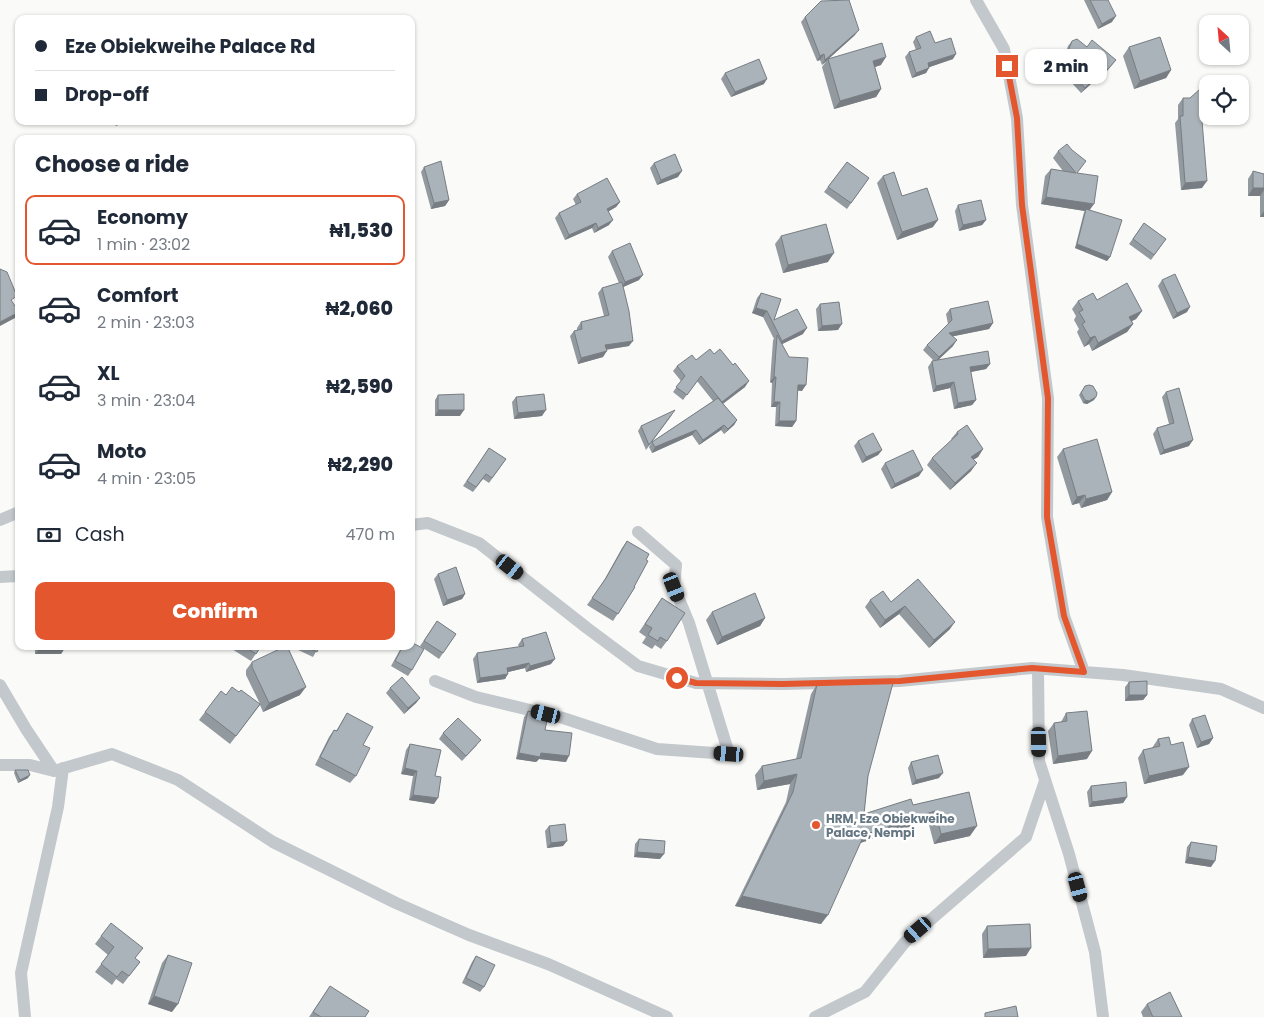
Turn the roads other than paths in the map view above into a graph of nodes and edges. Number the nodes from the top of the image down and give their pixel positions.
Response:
1 (976, 0) edge
2 (15, 514) edge
3 (0, 520) edge
4 (415, 524) edge
5 (638, 532) dead end
6 (15, 576) edge
7 (0, 577) edge
8 (1038, 669) junction
9 (1084, 672) junction
10 (435, 681) dead end
11 (706, 683) junction
12 (0, 685) edge
13 (1264, 708) edge
14 (0, 765) edge
15 (59, 770) junction
16 (1045, 781) junction
17 (25, 1017) edge
18 (667, 1017) edge
19 (815, 1017) edge
20 (1103, 1017) edge

1 - 9 street
2 - 3 street
4 - 11 street
5 - 11 street
6 - 7 street
8 - 9 street
8 - 11 street
8 - 16 street
9 - 13 street
10 - 11 street
12 - 15 street
14 - 15 street
15 - 17 street
15 - 18 street
16 - 19 street
16 - 20 street

